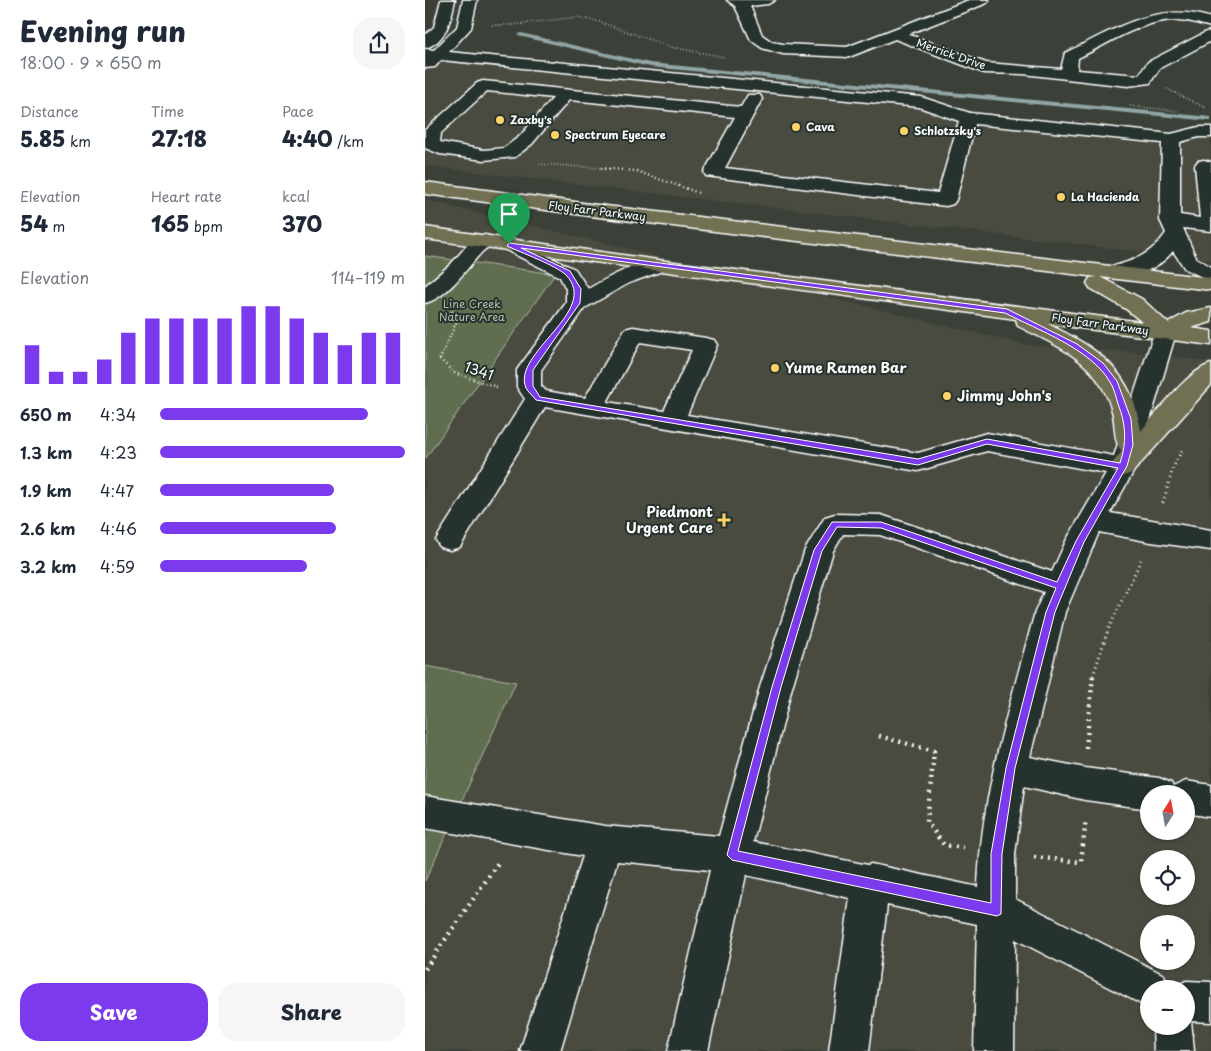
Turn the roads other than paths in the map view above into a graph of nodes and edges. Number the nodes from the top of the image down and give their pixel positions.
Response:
1 (448, 0) edge
2 (470, 0) edge
3 (768, 0) edge
4 (982, 0) edge
5 (737, 2) edge
6 (1175, 6) edge
7 (1211, 23) edge
8 (895, 34) junction
9 (1211, 35) edge
10 (425, 43) edge
11 (925, 46) junction
12 (431, 55) edge
13 (978, 65) junction
14 (425, 67) edge
15 (612, 72) junction
16 (1069, 73) junction
17 (761, 87) junction
18 (565, 94) junction
19 (591, 97) junction
20 (746, 113) junction
21 (968, 118) junction
22 (1211, 132) edge
23 (1171, 139) junction
24 (1170, 162) junction
25 (1207, 165) edge
26 (425, 188) edge
27 (1211, 225) edge
28 (1173, 227) junction
29 (425, 233) edge
30 (485, 241) junction
31 (509, 244) junction
32 (658, 266) junction
33 (1211, 275) edge
34 (1106, 278) junction
35 (1211, 284) edge
36 (1211, 296) edge
37 (425, 297) edge
38 (577, 303) junction
39 (1007, 311) junction
40 (1211, 315) edge
41 (1165, 333) junction
42 (1211, 338) edge
43 (1211, 372) edge
44 (538, 398) junction
45 (592, 407) junction
46 (671, 421) junction
47 (1126, 456) junction
48 (1086, 531) junction
49 (449, 540) dead end
50 (1211, 540) edge
51 (1059, 586) junction
52 (1011, 768) junction
53 (1140, 791) edge
54 (1195, 799) edge
55 (1211, 801) edge
56 (425, 812) edge
57 (605, 843) junction
58 (732, 855) junction
59 (871, 882) junction
60 (997, 910) junction
61 (1140, 984) edge
62 (1195, 1001) edge
63 (1211, 1002) edge
64 (1173, 1035) edge
65 (540, 1051) edge
66 (687, 1051) edge
67 (849, 1051) edge
68 (994, 1051) edge
69 (1174, 1051) edge

1 - 10 street
2 - 12 street
3 - 5 street, Merrick Drive
4 - 8 street, Merrick Drive
5 - 8 street, Merrick Drive
6 - 7 street
6 - 16 street
8 - 11 street, Merrick Drive
9 - 16 street, Merrick Drive
11 - 13 street, Merrick Drive
11 - 13 street
12 - 14 street
12 - 15 street
13 - 16 street, Merrick Drive
15 - 17 street
15 - 19 street
17 - 20 street
17 - 21 street
18 - 18 street
18 - 19 street
19 - 20 street
20 - 21 street
21 - 23 street
22 - 23 street
23 - 24 street
24 - 25 street
24 - 28 street
25 - 27 street
26 - 34 main road, Floy Farr Parkway
27 - 28 street
28 - 33 street
28 - 34 street
29 - 30 main road, Floy Farr Parkway
30 - 31 main road, Floy Farr Parkway
30 - 37 street
31 - 32 main road, Floy Farr Parkway
31 - 38 street
32 - 38 street
32 - 39 main road, Floy Farr Parkway
34 - 35 main road, Floy Farr Parkway
34 - 36 main road, Floy Farr Parkway
34 - 41 main road
38 - 44 street
39 - 41 main road, Floy Farr Parkway
39 - 47 main road
40 - 41 main road
41 - 42 main road, Floy Farr Parkway
41 - 47 street
43 - 47 main road
44 - 45 street
44 - 49 street
45 - 46 street
45 - 46 street
46 - 47 street
47 - 48 street
48 - 50 street
48 - 51 street
51 - 52 street
51 - 58 street
52 - 53 street
52 - 60 street
54 - 55 street
56 - 57 street
57 - 58 street
57 - 65 street
58 - 59 street
58 - 66 street
59 - 60 street
59 - 67 street
60 - 61 street
60 - 68 street
62 - 63 street
64 - 69 street

